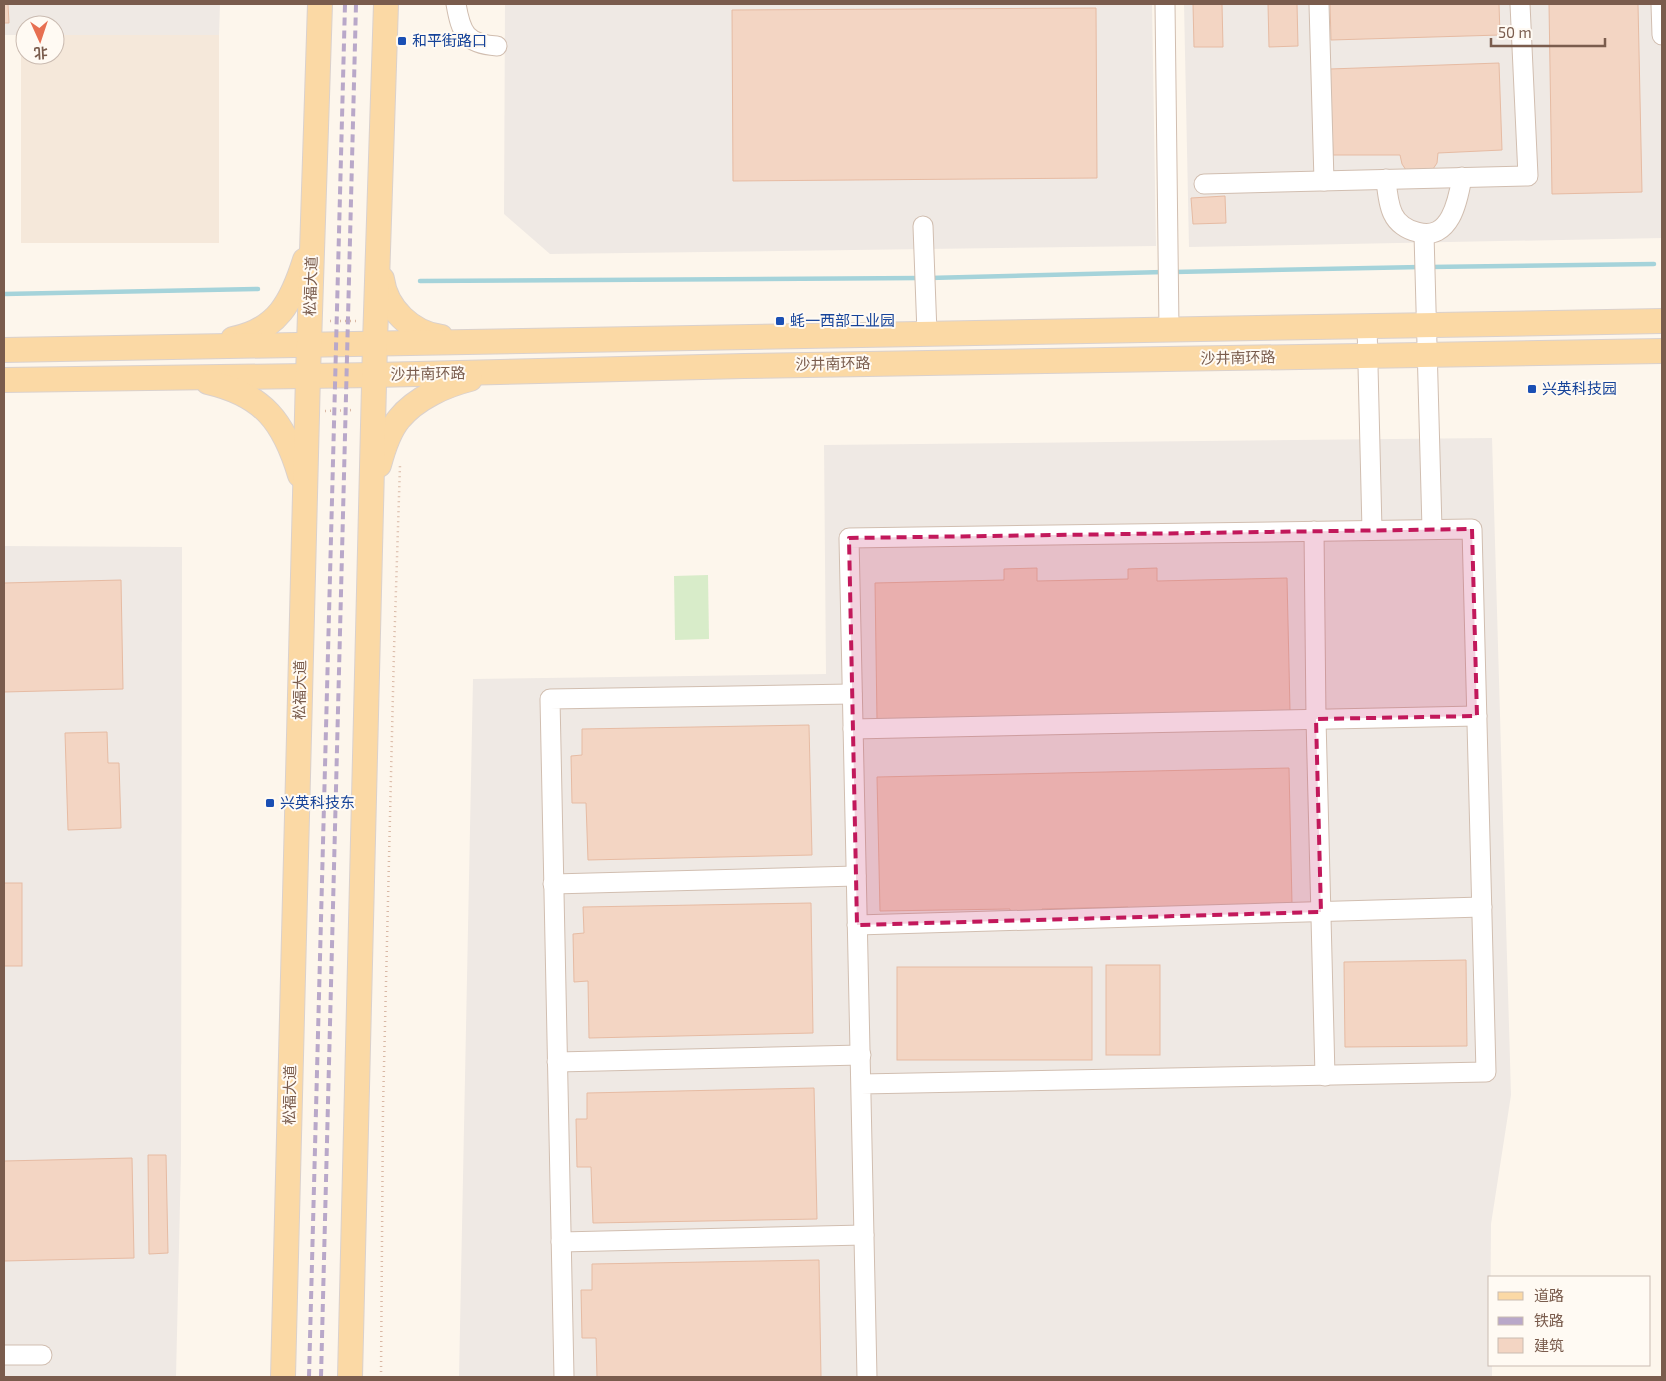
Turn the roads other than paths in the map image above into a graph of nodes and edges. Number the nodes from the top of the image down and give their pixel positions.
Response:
1 (320, 4) edge
2 (386, 4) edge
3 (456, 4) edge
4 (1165, 4) edge
5 (1319, 4) edge
6 (1520, 4) edge
7 (1661, 4) edge
8 (1662, 35) edge
9 (497, 46) dead end
10 (1462, 177) junction
11 (1386, 179) junction
12 (1324, 181) junction
13 (1204, 184) dead end
14 (924, 226) dead end
15 (313, 230) junction
16 (1424, 234) junction
17 (378, 256) junction
18 (1662, 321) edge
19 (1427, 324) junction
20 (1367, 325) junction
21 (1169, 328) junction
22 (927, 333) junction
23 (465, 341) junction
24 (376, 343) junction
25 (309, 344) junction
26 (202, 346) junction
27 (4, 350) edge
28 (1662, 351) edge
29 (1428, 355) junction
30 (1367, 356) junction
31 (514, 372) junction
32 (308, 375) junction
33 (375, 375) junction
34 (185, 377) junction
35 (4, 380) edge
36 (305, 490) junction
37 (372, 496) junction
38 (1432, 529) junction
39 (1372, 530) junction
40 (1314, 531) junction
41 (852, 694) junction
42 (1477, 716) junction
43 (1316, 719) junction
44 (853, 729) junction
45 (856, 876) junction
46 (554, 884) junction
47 (1482, 907) junction
48 (1321, 912) junction
49 (858, 925) junction
50 (860, 1055) junction
51 (557, 1062) junction
52 (1325, 1076) junction
53 (861, 1084) junction
54 (864, 1235) junction
55 (561, 1242) junction
56 (4, 1355) edge
57 (42, 1355) dead end
58 (283, 1377) edge
59 (350, 1377) edge
60 (564, 1377) edge
61 (868, 1377) edge

1 - 15 main road, 松福大道
2 - 17 main road
3 - 9 street
4 - 21 street
5 - 12 street
6 - 10 street
7 - 8 street
10 - 11 street
10 - 16 street
11 - 12 street
11 - 16 street
12 - 13 street
14 - 22 street
15 - 25 main road, 松福大道
15 - 26 main road
16 - 19 street
17 - 23 main road
17 - 24 main road
18 - 19 main road, 沙井南环路
19 - 20 main road, 沙井南环路
19 - 29 street
20 - 21 main road, 沙井南环路
20 - 30 street
21 - 22 main road, 沙井南环路
22 - 23 main road, 沙井南环路
23 - 24 main road, 沙井南环路
24 - 25 main road, 沙井南环路
24 - 33 main road
25 - 26 main road, 沙井南环路
25 - 32 main road, 松福大道
26 - 27 main road, 沙井南环路
28 - 29 main road, 沙井南环路
29 - 30 main road, 沙井南环路
29 - 38 street
30 - 31 main road, 沙井南环路
30 - 39 street
31 - 33 main road, 沙井南环路
31 - 37 main road
32 - 33 main road, 沙井南环路
32 - 34 main road, 沙井南环路
32 - 36 main road, 松福大道
33 - 37 main road
34 - 35 main road, 沙井南环路
34 - 36 main road
36 - 58 main road, 松福大道
37 - 59 main road
38 - 39 street
38 - 42 street
39 - 40 street
40 - 41 street
40 - 43 street
41 - 44 street
41 - 46 street
42 - 43 street
42 - 47 street
43 - 44 street
43 - 48 street
44 - 45 street
45 - 46 street
45 - 49 street
46 - 51 street
47 - 48 street
47 - 52 street
48 - 49 street
48 - 52 street
49 - 50 street
50 - 51 street
50 - 53 street
51 - 55 street
52 - 53 street
53 - 54 street
54 - 55 street
54 - 61 street
55 - 60 street
56 - 57 street

